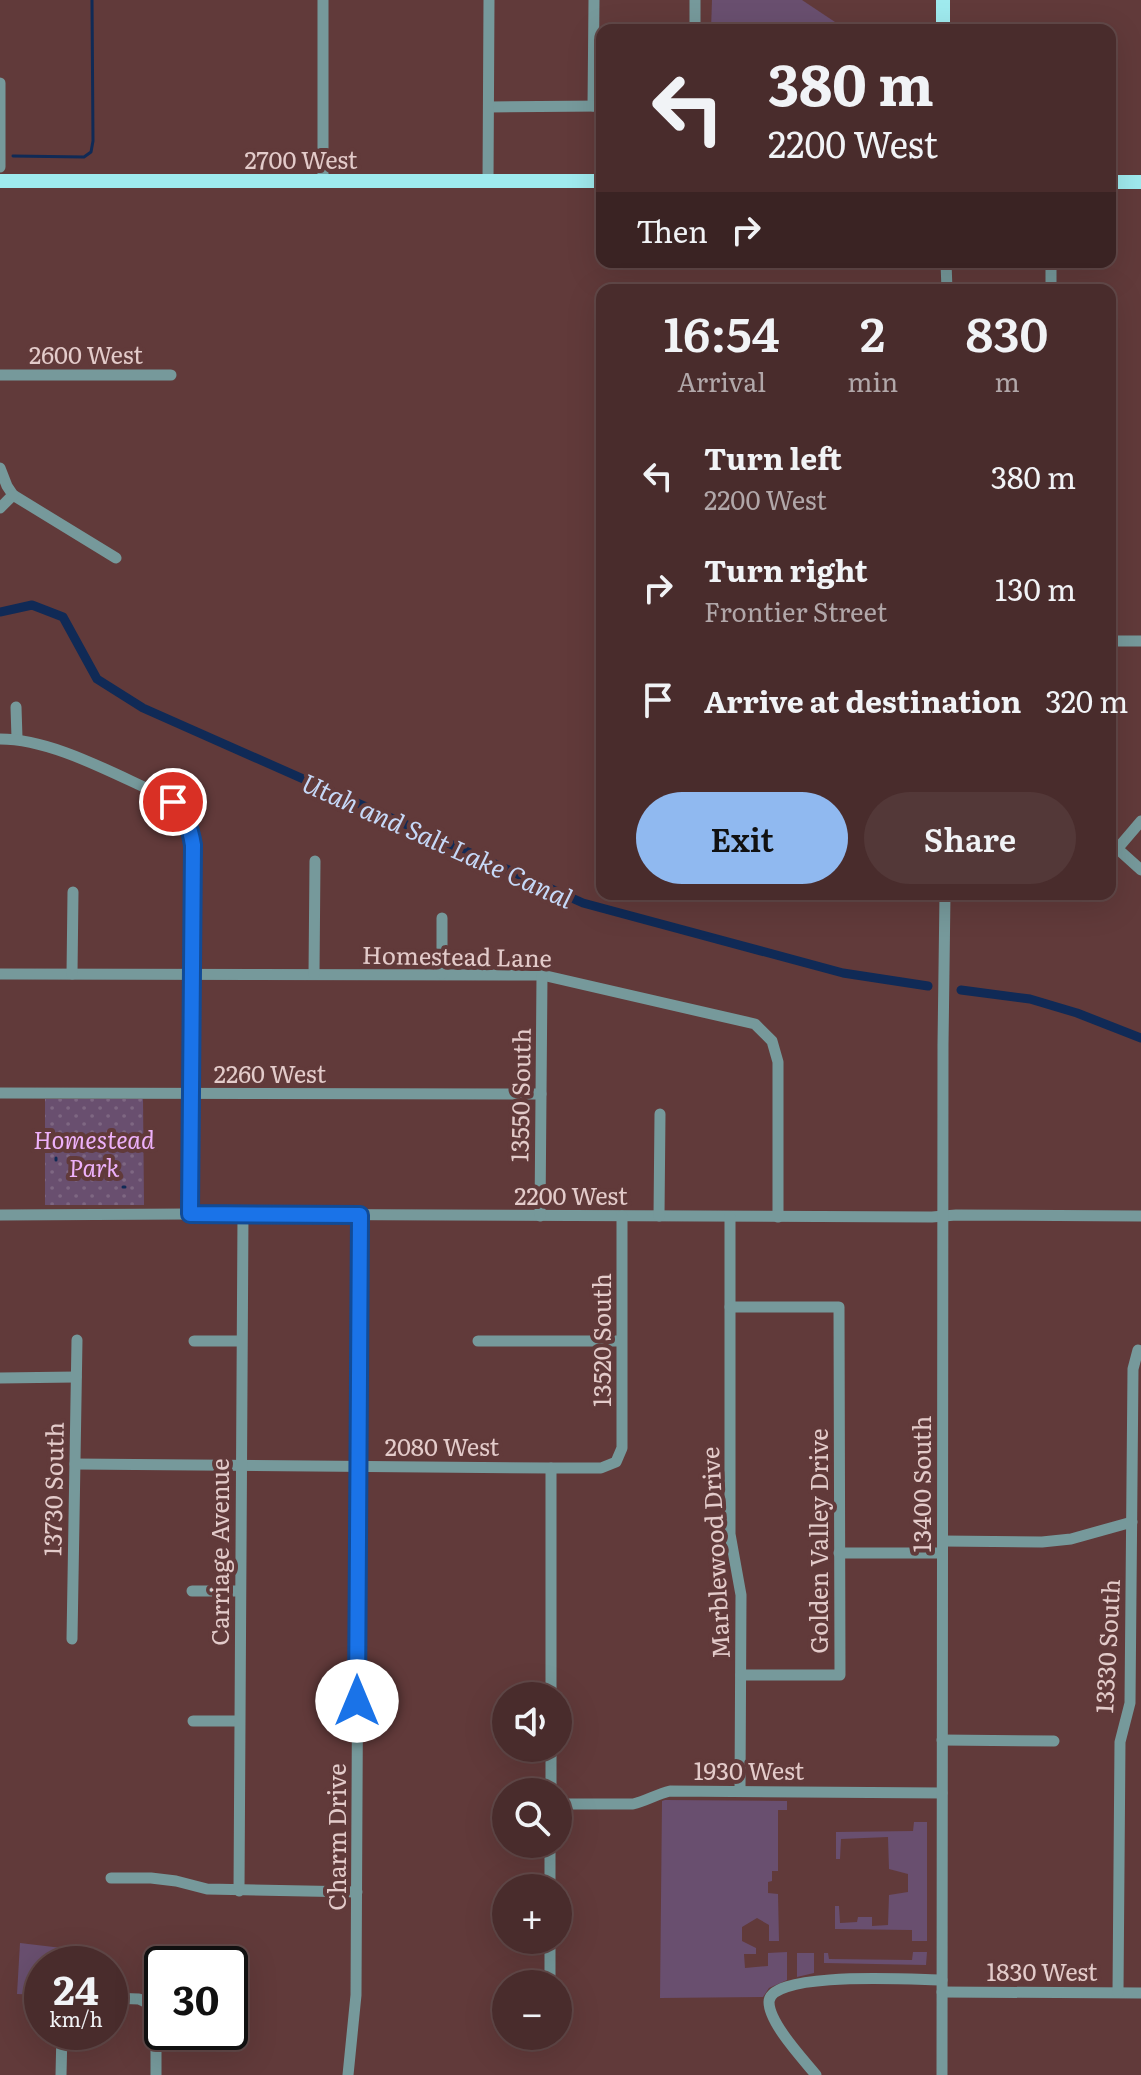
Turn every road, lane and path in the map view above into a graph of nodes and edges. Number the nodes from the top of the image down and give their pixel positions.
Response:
1 (323, 0) edge
2 (489, 0) edge
3 (594, 0) edge
4 (695, 0) edge
5 (943, 0) edge
6 (695, 24) edge
7 (943, 24) edge
8 (596, 53) edge
9 (0, 83) edge
10 (596, 106) edge
11 (489, 107) junction
12 (0, 167) edge
13 (323, 180) junction
14 (0, 181) edge
15 (596, 181) edge
16 (488, 182) junction
17 (1116, 182) edge
18 (1141, 182) edge
19 (0, 375) edge
20 (171, 375) dead end
21 (0, 468) edge
22 (13, 495) junction
23 (0, 508) edge
24 (116, 558) dead end
25 (1116, 641) edge
26 (1141, 641) edge
27 (16, 707) dead end
28 (17, 738) junction
29 (0, 739) edge
30 (1141, 821) edge
31 (1116, 843) edge
32 (1116, 847) edge
33 (315, 861) dead end
34 (1141, 870) edge
35 (73, 892) dead end
36 (945, 900) edge
37 (442, 918) dead end
38 (0, 974) edge
39 (72, 974) junction
40 (314, 974) junction
41 (442, 974) junction
42 (191, 975) junction
43 (542, 975) junction
44 (0, 1093) edge
45 (191, 1094) junction
46 (541, 1094) junction
47 (660, 1114) dead end
48 (190, 1214) junction
49 (243, 1214) junction
50 (0, 1215) edge
51 (360, 1215) junction
52 (540, 1216) junction
53 (622, 1216) junction
54 (659, 1216) junction
55 (1141, 1216) edge
56 (730, 1217) junction
57 (778, 1217) junction
58 (943, 1217) junction
59 (730, 1307) junction
60 (77, 1340) dead end
61 (194, 1341) dead end
62 (241, 1341) junction
63 (478, 1341) dead end
64 (621, 1341) junction
65 (1138, 1350) dead end
66 (76, 1377) junction
67 (0, 1378) edge
68 (616, 1462) joint
69 (75, 1464) junction
70 (241, 1466) junction
71 (358, 1467) junction
72 (551, 1468) junction
73 (1132, 1522) junction
74 (942, 1547) junction
75 (839, 1553) junction
76 (192, 1591) dead end
77 (240, 1591) junction
78 (72, 1639) dead end
79 (741, 1675) junction
80 (551, 1682) edge
81 (193, 1721) dead end
82 (239, 1721) junction
83 (942, 1740) junction
84 (1054, 1741) dead end
85 (740, 1791) junction
86 (942, 1793) junction
87 (572, 1804) edge
88 (111, 1878) dead end
89 (239, 1891) junction
90 (357, 1892) junction
91 (942, 1986) junction
92 (1118, 1992) junction
93 (1141, 1993) edge
94 (62, 2050) edge
95 (156, 2050) edge
96 (61, 2075) edge
97 (156, 2075) edge
98 (348, 2075) edge
99 (816, 2075) edge
100 (942, 2075) edge

1 - 13 street
2 - 11 street
3 - 8 street
4 - 6 street
5 - 7 main road
9 - 12 street
10 - 11 street
11 - 16 street
13 - 14 main road, 2700 West
13 - 16 main road, 2700 West
15 - 16 main road, 2700 West
17 - 18 main road
19 - 20 street, 2600 West
21 - 22 street
22 - 23 street
22 - 24 street
25 - 26 street
27 - 28 street
28 - 29 street
28 - 42 street
30 - 31 street
32 - 34 street
33 - 40 street
35 - 39 street
36 - 58 street, 13400 South
37 - 41 street
38 - 39 street, Homestead Lane
39 - 42 street, Homestead Lane
40 - 41 street, Homestead Lane
40 - 42 street, Homestead Lane
41 - 43 street, Homestead Lane
42 - 45 street
43 - 46 street, 13550 South
43 - 57 street, Homestead Lane
44 - 45 street, 2260 West
45 - 46 street, 2260 West
45 - 48 street
46 - 52 street, 13550 South
47 - 54 street
48 - 49 street, 2200 West
48 - 50 street, 2200 West
49 - 51 street, 2200 West
49 - 62 street, Carriage Avenue
51 - 52 street, 2200 West
51 - 71 street, Charm Drive
52 - 53 street, 2200 West
53 - 54 street, 2200 West
53 - 64 street, 13520 South
54 - 56 street, 2200 West
55 - 58 street, 2200 West
56 - 57 street, 2200 West
56 - 59 street, Marblewood Drive
57 - 58 street, 2200 West
58 - 74 street, 13400 South
59 - 75 street, Golden Valley Drive
59 - 79 street, Marblewood Drive
60 - 66 street, 13730 South
61 - 62 street
62 - 70 street, Carriage Avenue
63 - 64 street
64 - 68 street, 13520 South
65 - 73 street, 13330 South
66 - 67 street
66 - 69 street, 13730 South
68 - 72 street, 2080 West
69 - 70 street, 2080 West
69 - 78 street, 13730 South
70 - 71 street, 2080 West
70 - 77 street, Carriage Avenue
71 - 72 street, 2080 West
71 - 90 street, Charm Drive
72 - 80 street
73 - 74 street
73 - 92 street, 13330 South
74 - 75 street
74 - 83 street, 13400 South
75 - 79 street, Golden Valley Drive
76 - 77 street
77 - 82 street, Carriage Avenue
79 - 85 street, Marblewood Drive
81 - 82 street
82 - 89 street, Carriage Avenue
83 - 84 street
83 - 86 street, 13400 South
85 - 86 street, 1930 West
85 - 87 street, 1930 West
86 - 91 street, 13400 South
88 - 89 street
89 - 90 street
90 - 98 street, Charm Drive
91 - 92 street, 1830 West
91 - 99 street, 1830 West
91 - 100 street, 13400 South
92 - 93 street, 1830 West
94 - 96 street
95 - 97 street

